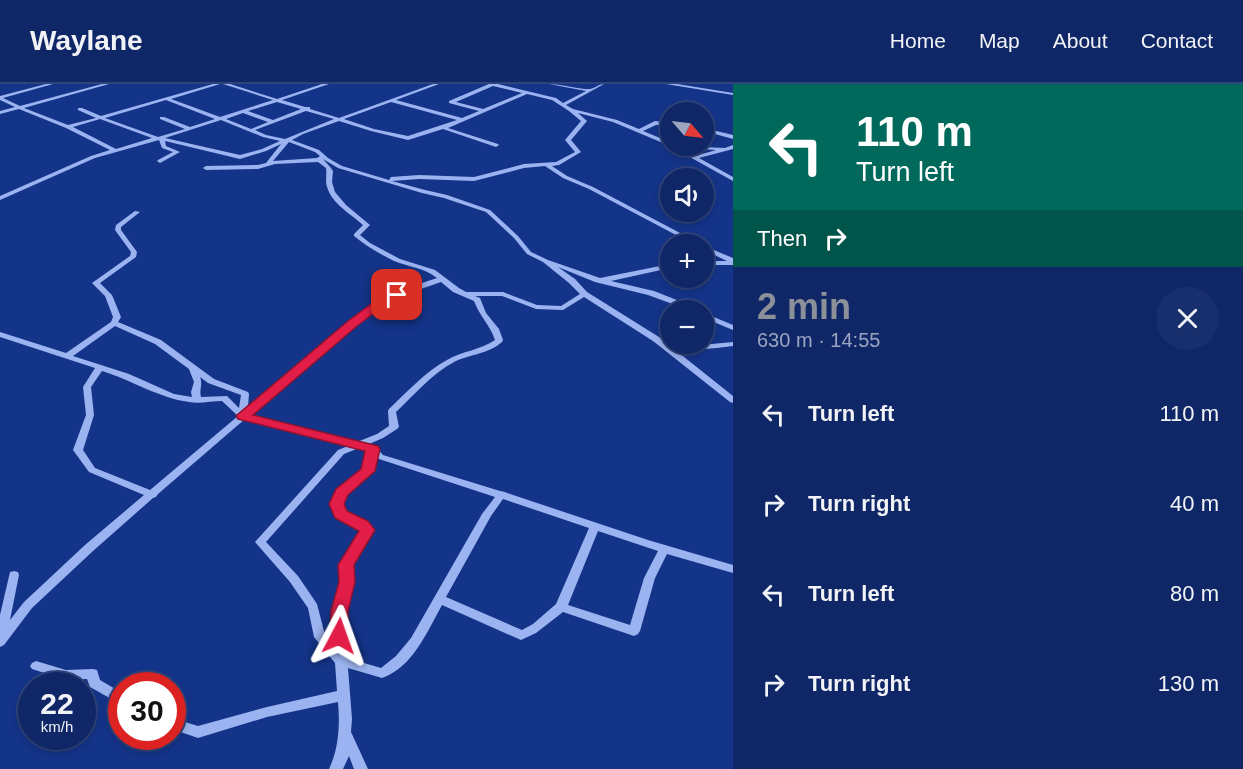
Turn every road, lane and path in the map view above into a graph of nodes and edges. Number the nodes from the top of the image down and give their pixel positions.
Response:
1 (51, 84) edge
2 (107, 84) edge
3 (218, 84) edge
4 (225, 84) edge
5 (327, 84) edge
6 (437, 84) edge
7 (492, 84) edge
8 (549, 84) edge
9 (602, 84) edge
10 (668, 84) edge
11 (680, 85) edge
12 (589, 90) junction
13 (529, 93) junction
14 (733, 94) edge
15 (0, 98) edge
16 (166, 99) junction
17 (279, 101) junction
18 (393, 101) junction
19 (564, 104) junction
20 (20, 107) junction
21 (308, 108) junction
22 (473, 108) junction
23 (80, 109) dead end
24 (571, 110) junction
25 (484, 111) junction
26 (245, 112) junction
27 (0, 113) edge
28 (450, 116) junction
29 (101, 118) junction
30 (162, 118) dead end
31 (221, 119) junction
32 (342, 119) junction
33 (466, 119) junction
34 (185, 121) dead end
35 (273, 122) junction
36 (177, 123) junction
37 (660, 123) edge
38 (68, 127) junction
39 (444, 128) junction
40 (190, 129) junction
41 (252, 130) junction
42 (639, 131) junction
43 (714, 133) edge
44 (733, 138) edge
45 (160, 139) junction
46 (288, 140) junction
47 (660, 140) edge
48 (496, 145) dead end
49 (733, 147) edge
50 (714, 148) edge
51 (724, 149) junction
52 (116, 151) junction
53 (691, 156) edge
54 (159, 158) dead end
55 (321, 158) junction
56 (694, 158) junction
57 (269, 164) junction
58 (547, 165) junction
59 (206, 168) dead end
60 (733, 179) edge
61 (386, 180) junction
62 (0, 198) edge
63 (137, 212) dead end
64 (678, 234) edge
65 (714, 253) edge
66 (545, 261) junction
67 (733, 262) edge
68 (714, 263) edge
69 (660, 268) edge
70 (442, 279) junction
71 (603, 281) junction
72 (463, 294) junction
73 (584, 294) junction
74 (668, 300) edge
75 (714, 319) edge
76 (114, 323) junction
77 (733, 328) edge
78 (642, 329) junction
79 (0, 334) edge
80 (660, 337) edge
81 (733, 344) edge
82 (714, 346) edge
83 (67, 356) junction
84 (99, 368) junction
85 (193, 369) junction
86 (197, 400) junction
87 (733, 400) edge
88 (243, 416) junction
89 (358, 446) junction
90 (373, 449) junction
91 (502, 494) junction
92 (153, 495) junction
93 (595, 527) junction
94 (665, 549) junction
95 (733, 569) edge
96 (14, 575) dead end
97 (439, 599) junction
98 (561, 607) junction
99 (0, 629) edge
100 (0, 642) edge
101 (341, 661) junction
102 (36, 666) dead end
103 (108, 692) edge
104 (344, 695) junction
105 (186, 728) edge
106 (345, 733) junction
107 (336, 769) edge
108 (360, 769) edge

1 - 15 street
2 - 20 street
3 - 16 street
4 - 17 street
5 - 17 street
6 - 18 street
7 - 13 street
7 - 22 street
8 - 12 street
8 - 13 street
9 - 12 street
10 - 11 street
11 - 14 street
12 - 19 street
13 - 19 street
13 - 25 street
15 - 20 street
16 - 29 street
16 - 31 street
17 - 21 street
17 - 26 street
18 - 28 street
18 - 32 street
19 - 24 street
20 - 27 street
20 - 38 street
21 - 32 street
21 - 35 street
22 - 25 street
22 - 28 street
23 - 29 street
24 - 42 street
24 - 58 street
25 - 33 street
26 - 31 street
26 - 35 street
28 - 33 street
29 - 38 street
29 - 45 street
30 - 36 street
31 - 40 street
31 - 41 street
32 - 39 street
32 - 46 street
33 - 39 street
34 - 36 street
35 - 41 street
36 - 40 street
37 - 42 street
38 - 52 street
39 - 48 street
40 - 45 street
41 - 46 street
42 - 47 street
43 - 44 street
45 - 46 street
45 - 52 street
45 - 54 street
46 - 55 street
46 - 57 street
49 - 51 street
50 - 51 street
51 - 56 street
52 - 62 street
53 - 56 street
55 - 57 street
55 - 61 street
55 - 70 street
56 - 60 street
57 - 59 street
58 - 61 street
58 - 64 street
61 - 66 street
63 - 76 street
65 - 67 street
66 - 71 street
66 - 73 street
67 - 68 street
69 - 71 street
70 - 72 street
70 - 88 street
71 - 74 street
72 - 73 street
72 - 89 street
73 - 78 street
75 - 77 street
76 - 83 street
76 - 85 street
78 - 80 street
78 - 87 street
79 - 83 street
81 - 82 street
83 - 84 street
84 - 86 street
84 - 92 street
85 - 86 street
85 - 88 street
86 - 88 street
88 - 89 street
88 - 92 street
89 - 90 street
89 - 101 street
90 - 91 street
90 - 101 street
91 - 93 street
91 - 97 street
92 - 100 street
93 - 94 street
93 - 98 street
94 - 95 street
94 - 98 street
96 - 99 street
97 - 98 street
97 - 101 street
101 - 104 street
102 - 103 street
104 - 105 street
104 - 106 street
106 - 107 street
106 - 108 street

